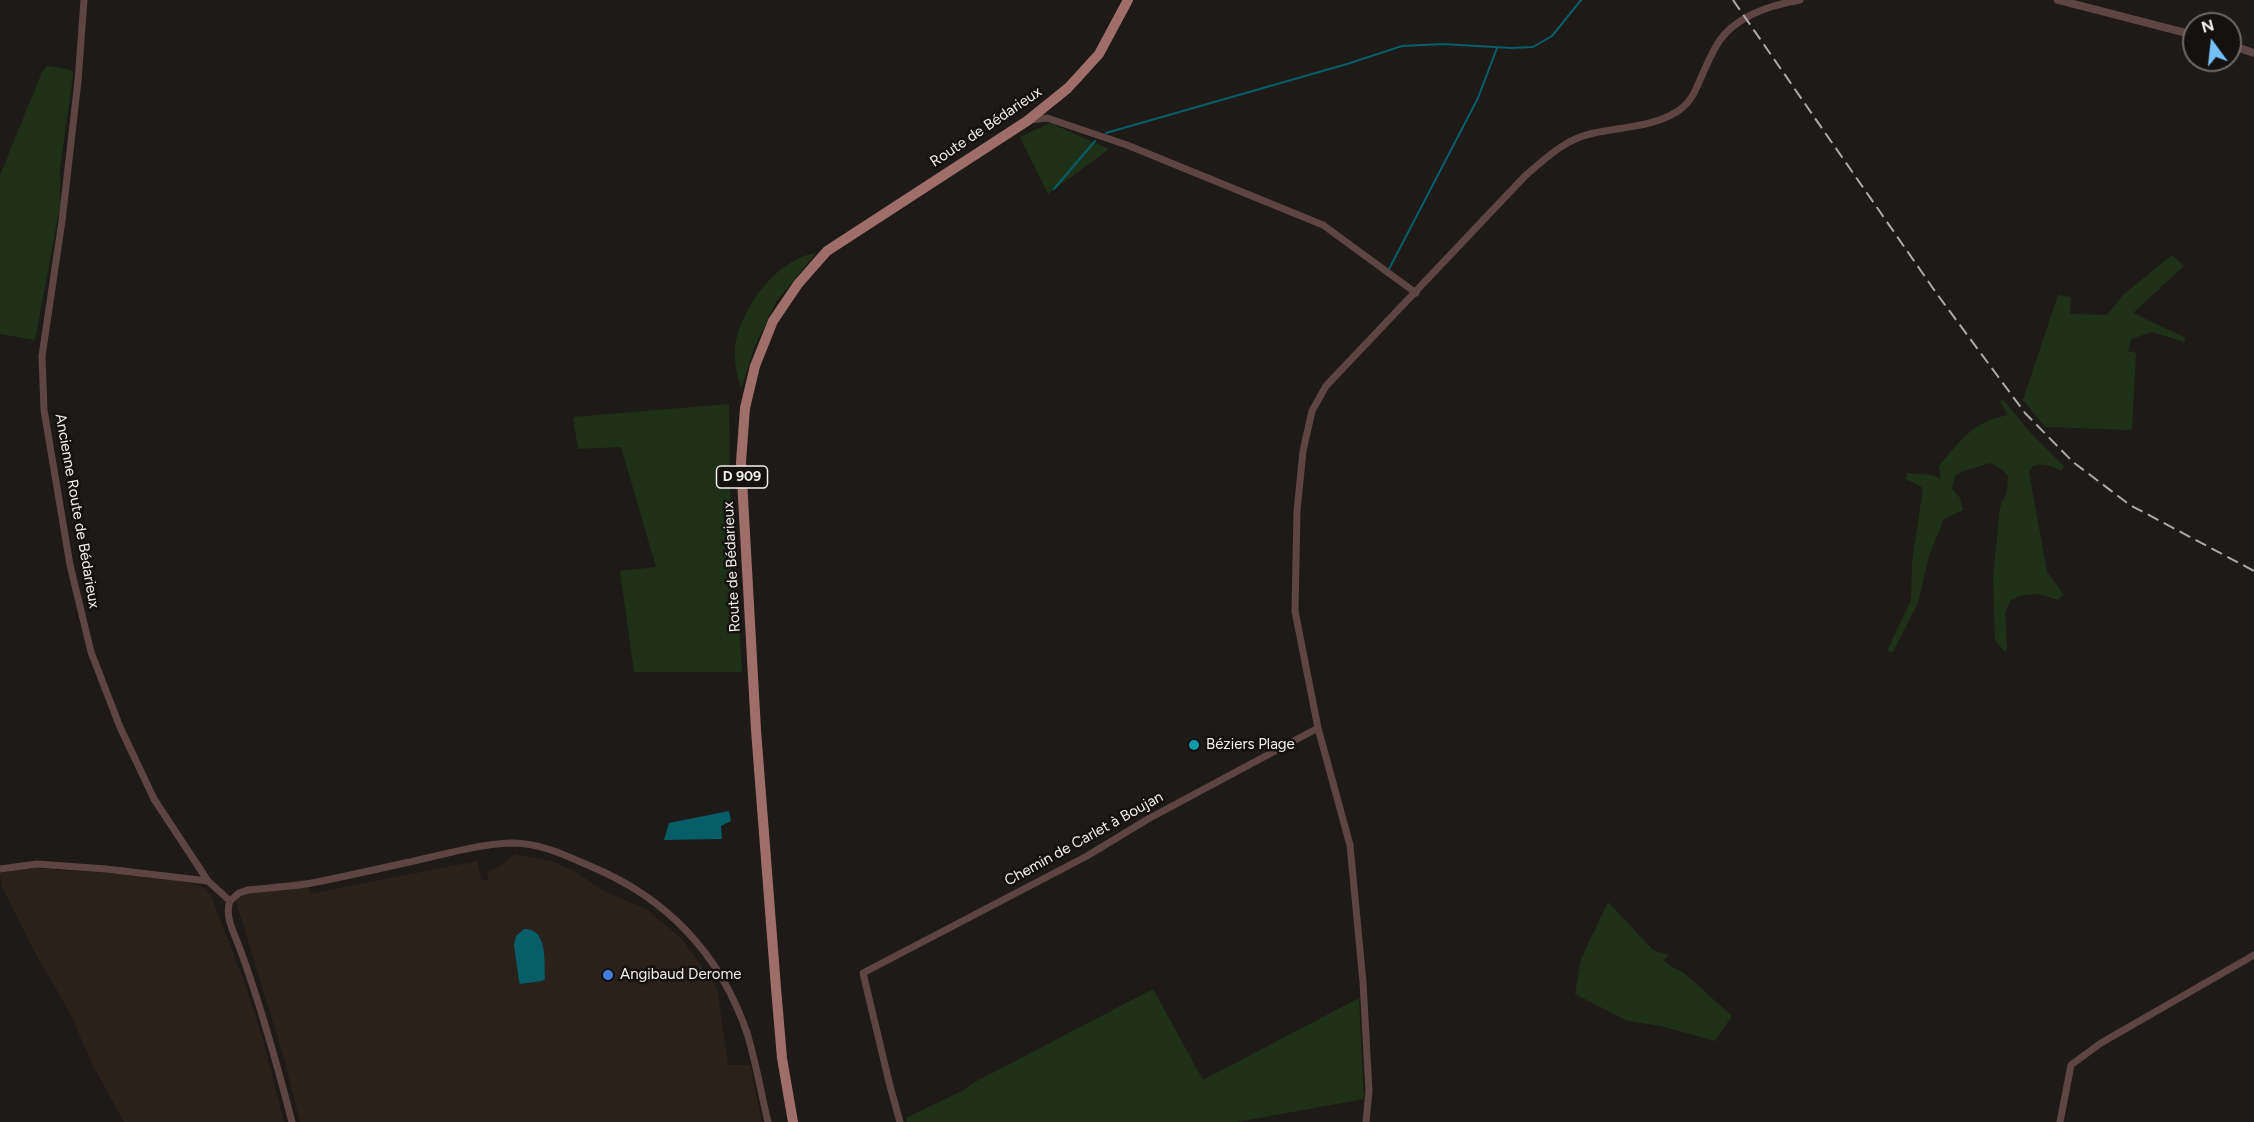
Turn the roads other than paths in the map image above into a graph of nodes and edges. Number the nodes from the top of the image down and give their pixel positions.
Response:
1 (84, 0) edge
2 (1128, 0) edge
3 (1800, 0) edge
4 (2058, 0) edge
5 (2182, 32) edge
6 (1027, 121) junction
7 (1416, 293) junction
8 (1318, 728) junction
9 (0, 870) edge
10 (208, 880) junction
11 (230, 901) junction
12 (2254, 955) edge
13 (292, 1122) edge
14 (768, 1122) edge
15 (793, 1122) edge
16 (900, 1122) edge
17 (1366, 1122) edge
18 (2060, 1122) edge

1 - 10 street, Ancienne Route de Bédarieux
2 - 6 main road, Route de Bédarieux / D 909
3 - 7 street
4 - 5 street
6 - 7 street
6 - 15 main road, Route de Bédarieux / D 909
7 - 8 street
8 - 16 street, Chemin de Carlet à Boujan
8 - 17 street
9 - 10 street
10 - 11 street, Ancienne Route de Bédarieux
11 - 13 street
11 - 14 street
12 - 18 street

